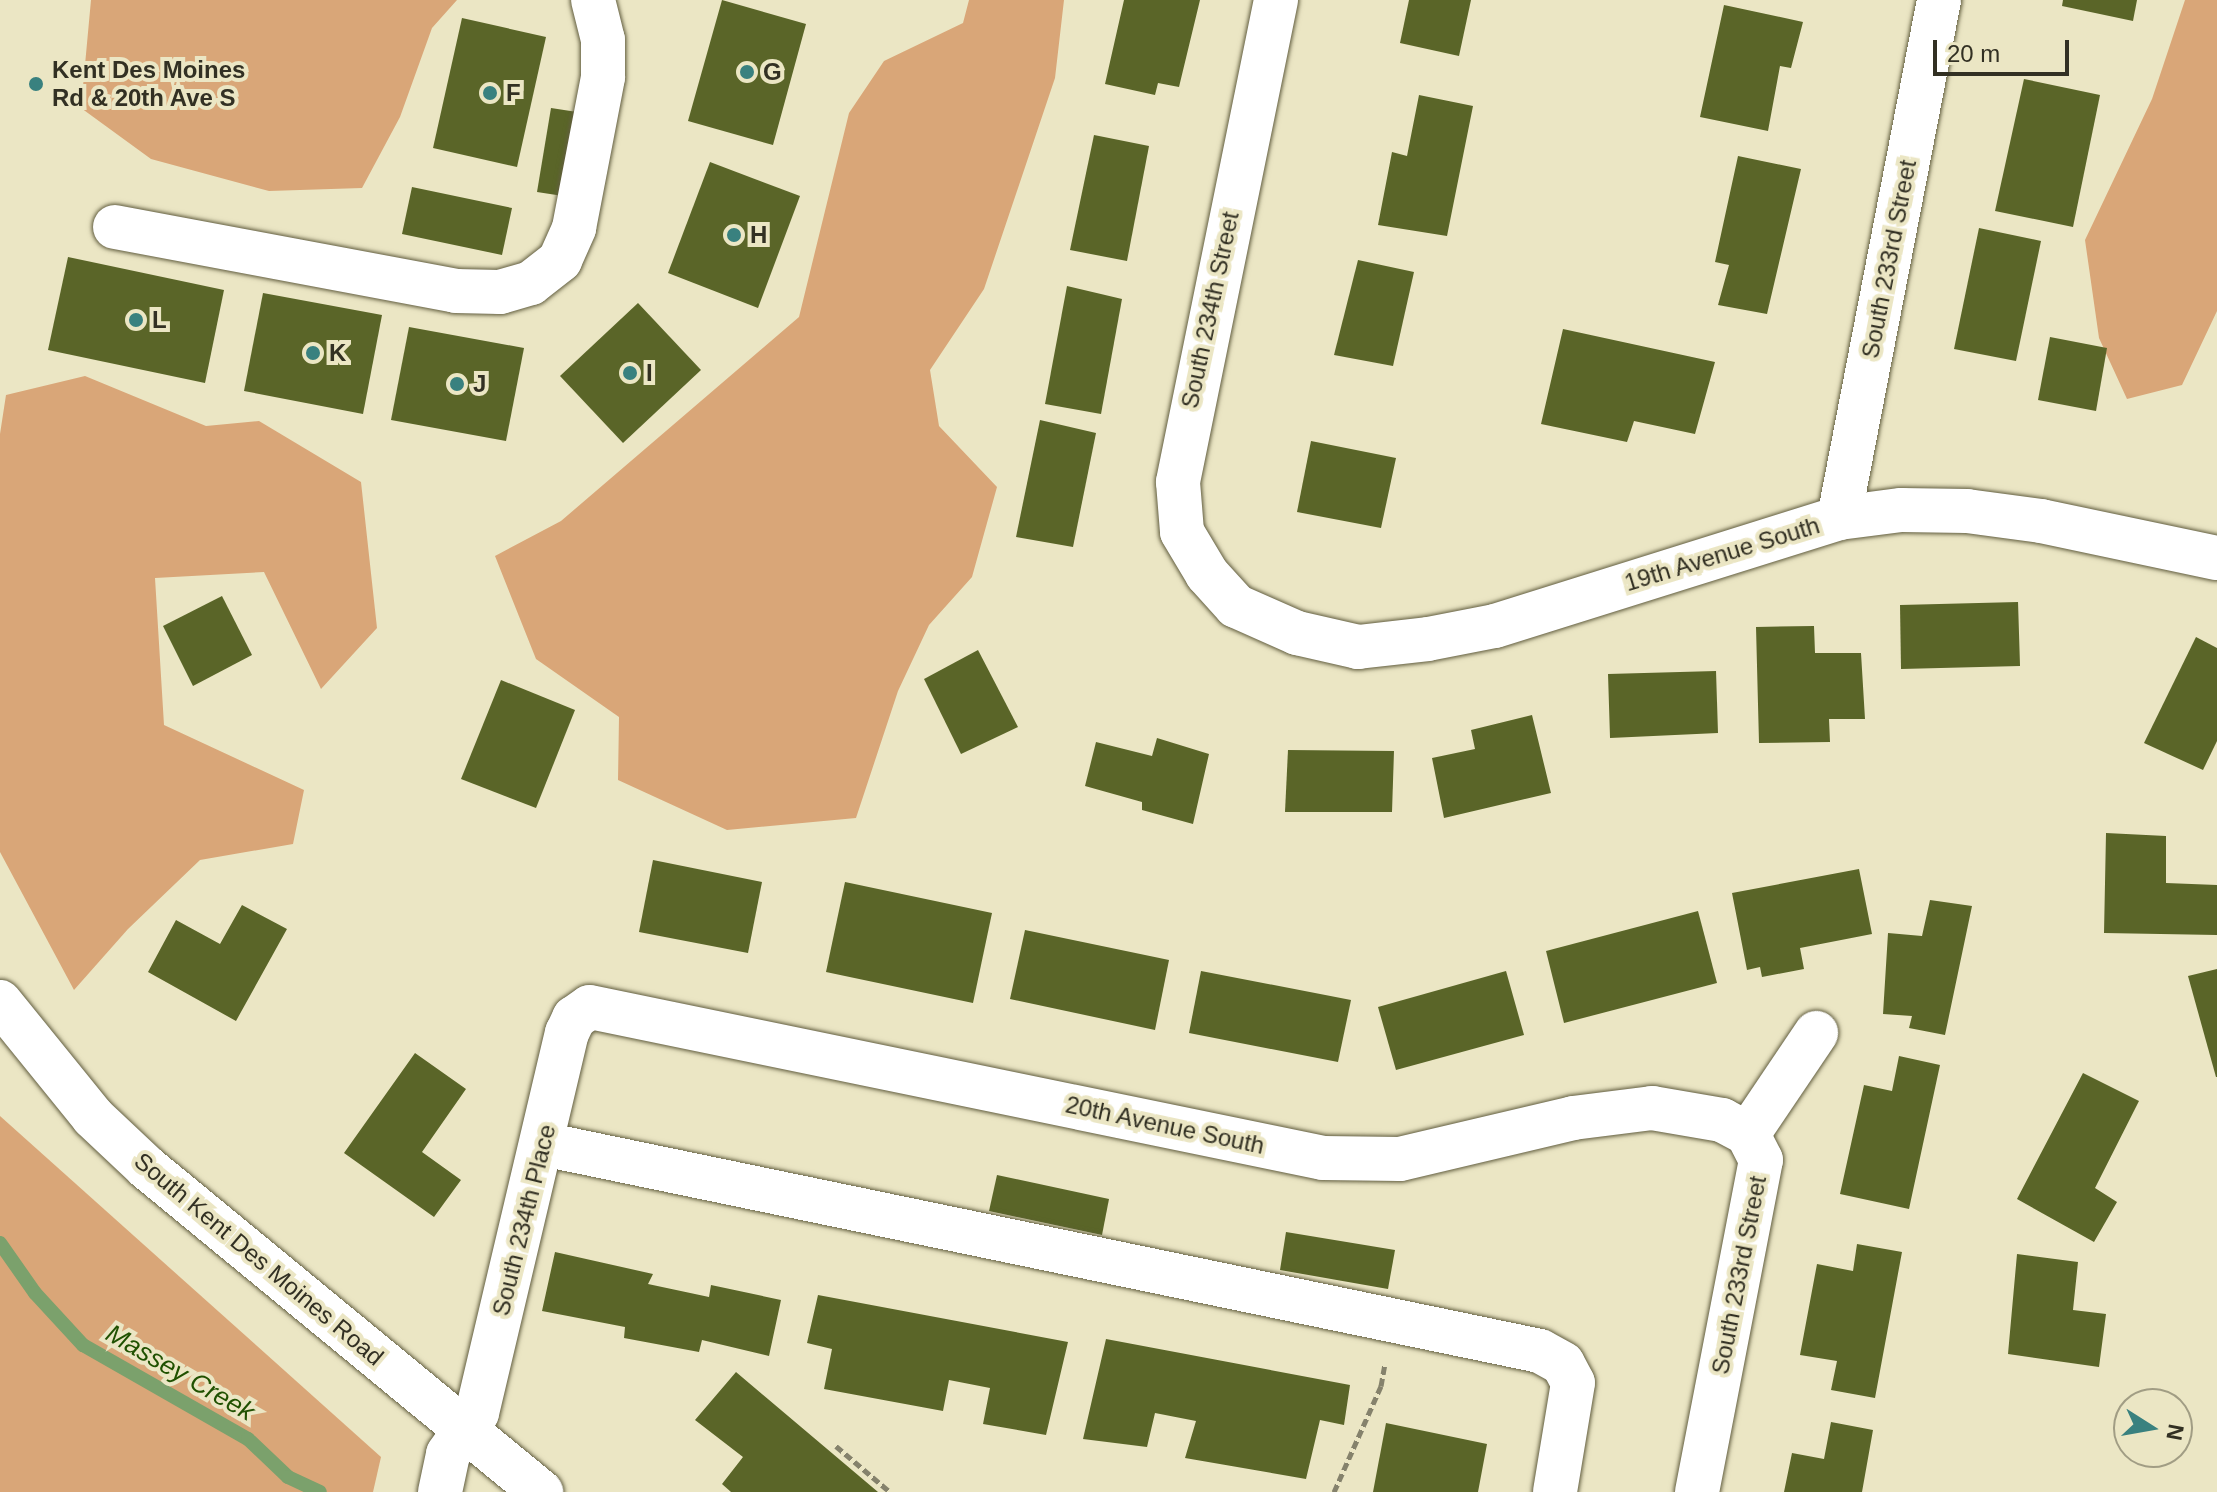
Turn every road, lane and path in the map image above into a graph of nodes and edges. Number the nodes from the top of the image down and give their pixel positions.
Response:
1 (593, 0) edge
2 (1276, 0) edge
3 (1939, 0) edge
4 (115, 227) dead end
5 (1839, 518) junction
6 (2217, 558) edge
7 (1236, 606) joint
8 (0, 1002) edge
9 (582, 1010) joint
10 (1816, 1033) dead end
11 (1748, 1134) junction
12 (543, 1144) junction
13 (1392, 1320) junction
14 (465, 1430) junction
15 (836, 1446) dead end
16 (440, 1492) edge
17 (541, 1492) edge
18 (890, 1492) edge
19 (1334, 1492) edge
20 (1555, 1492) edge
21 (1697, 1492) edge

1 - 4 street
2 - 7 street, South 234th Street
3 - 5 street, South 233rd Street
5 - 6 street, 19th Avenue South
5 - 7 street, 19th Avenue South
8 - 14 street, South Kent Des Moines Road
9 - 11 street, 20th Avenue South
9 - 12 street, South 234th Place
10 - 11 street
11 - 21 street, South 233rd Street
12 - 13 street
12 - 14 street, South 234th Place
13 - 19 path
13 - 20 street
14 - 16 street
14 - 17 street, South Kent Des Moines Road
15 - 18 path

